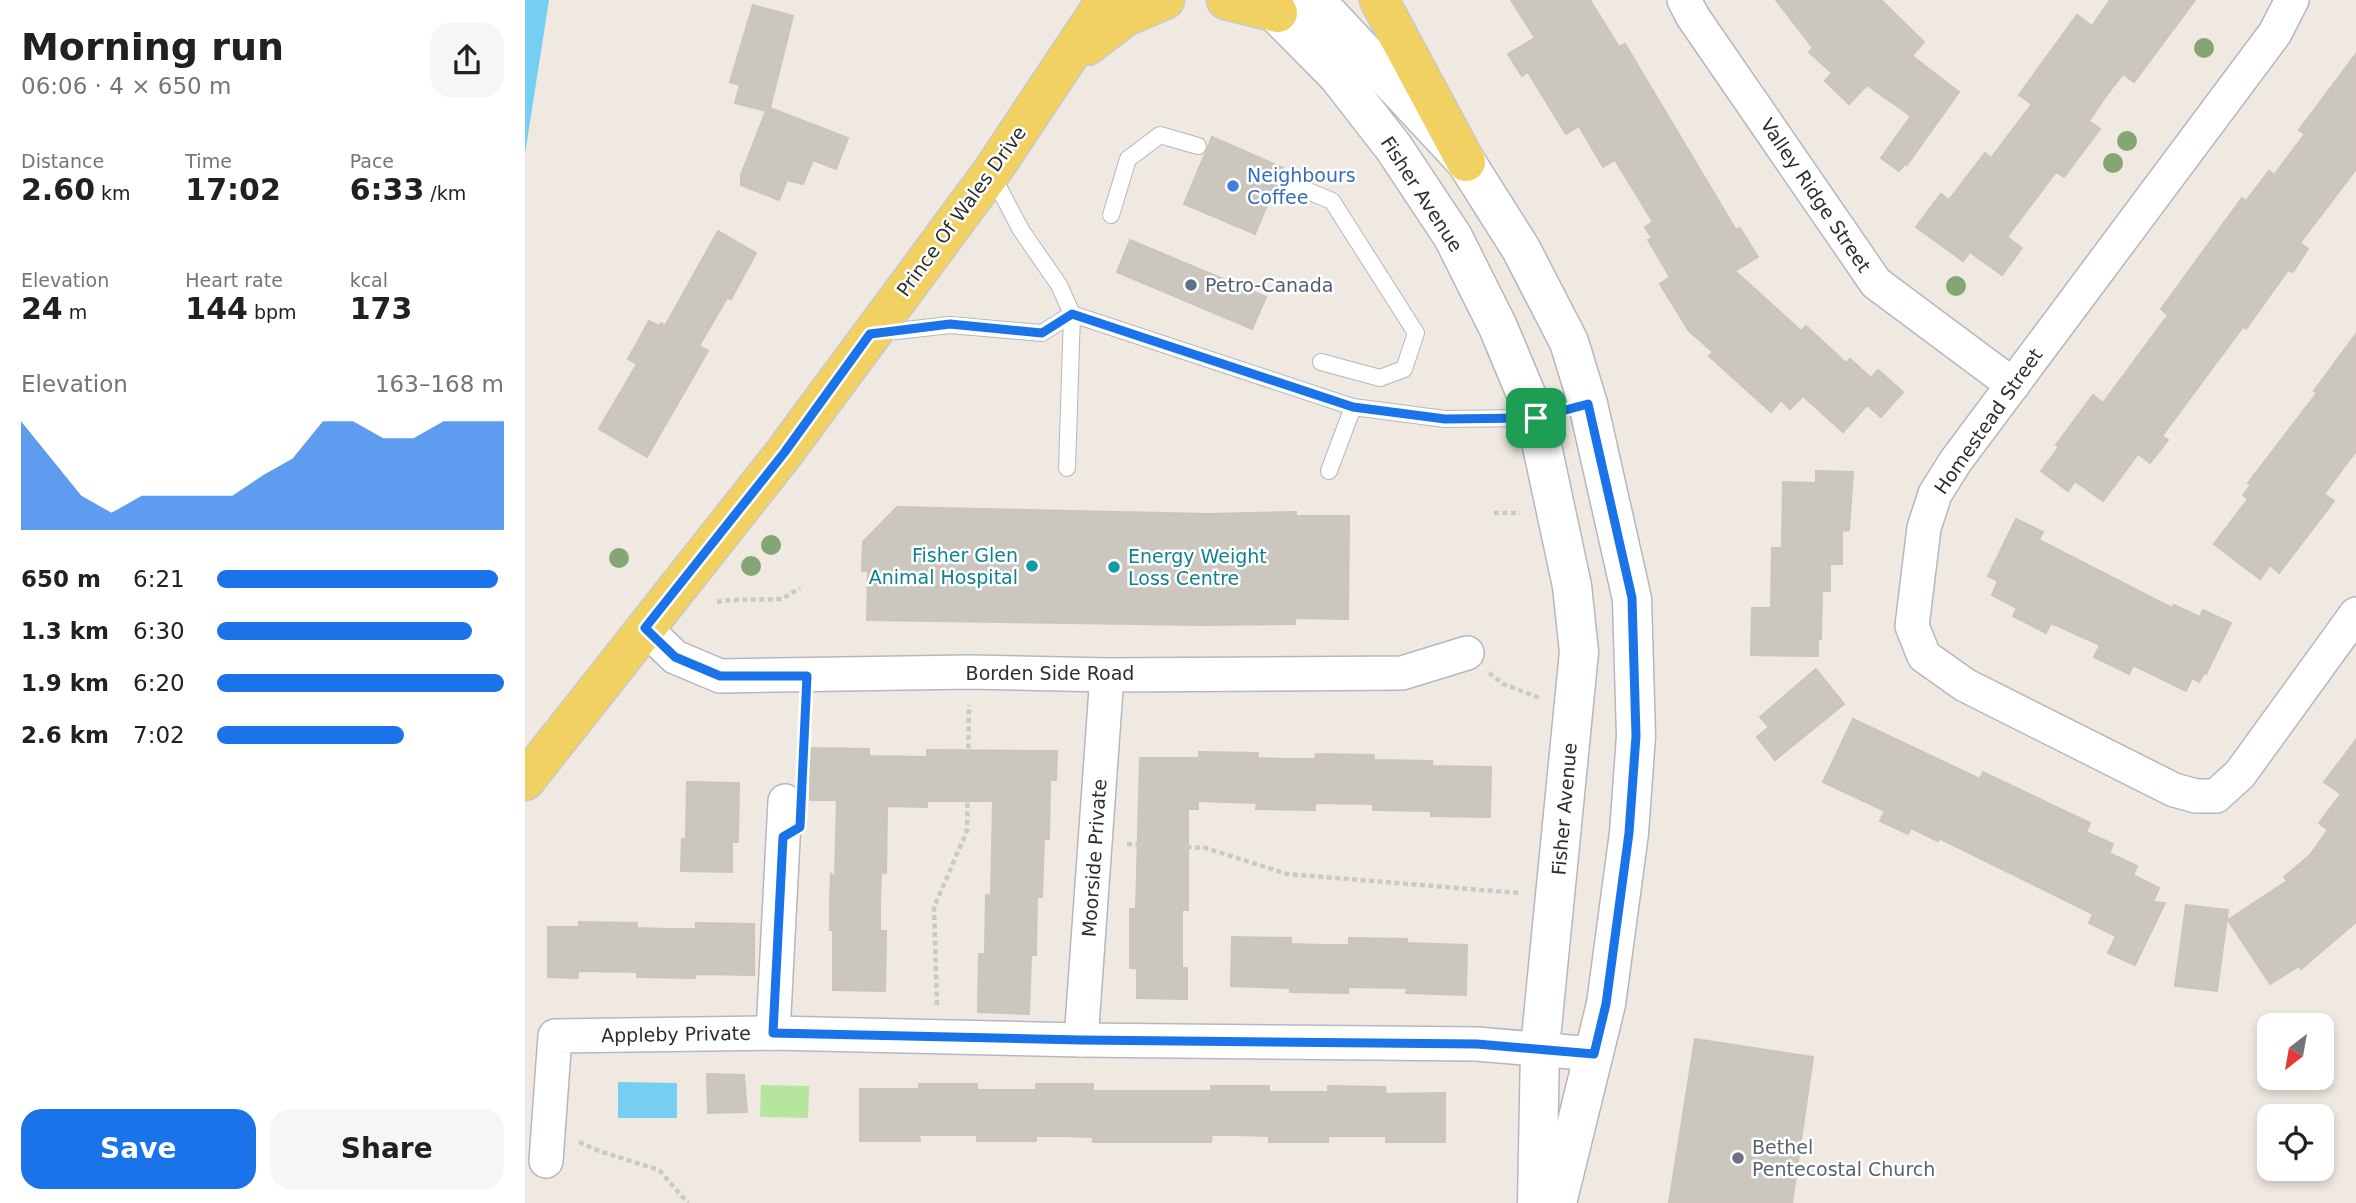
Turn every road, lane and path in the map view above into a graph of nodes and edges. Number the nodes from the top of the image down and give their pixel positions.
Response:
1 (1106, 0) edge
2 (1164, 0) edge
3 (1226, 0) edge
4 (1379, 0) edge
5 (1684, 0) edge
6 (2292, 0) edge
7 (1284, 4) edge
8 (1066, 62) junction
9 (1198, 146) dead end
10 (1465, 162) junction
11 (991, 173) junction
12 (1284, 181) dead end
13 (1111, 215) dead end
14 (1072, 314) junction
15 (870, 334) junction
16 (1321, 362) dead end
17 (2013, 384) junction
18 (1588, 404) junction
19 (1353, 407) junction
20 (1536, 418) junction
21 (1067, 468) dead end
22 (1329, 471) dead end
23 (800, 588) dead end
24 (717, 602) dead end
25 (2356, 614) edge
26 (645, 628) junction
27 (1467, 653) joint
28 (969, 672) junction
29 (1107, 675) junction
30 (807, 676) junction
31 (1544, 700) dead end
32 (525, 781) edge
33 (793, 794) joint
34 (1095, 842) junction
35 (1532, 894) dead end
36 (773, 1033) junction
37 (939, 1037) junction
38 (1081, 1040) junction
39 (1540, 1048) junction
40 (1594, 1054) junction
41 (549, 1128) junction
42 (546, 1161) dead end
43 (688, 1203) edge
44 (1537, 1203) edge
45 (1557, 1203) edge

1 - 8 main road, Prince Of Wales Drive
2 - 8 main road
3 - 7 main road
4 - 10 main road
5 - 17 street, Valley Ridge Street
6 - 17 street, Homestead Street
7 - 10 main road
7 - 20 main road, Fisher Avenue
8 - 11 main road, Prince Of Wales Drive
9 - 13 lane
10 - 18 main road
11 - 14 lane
11 - 15 main road, Prince Of Wales Drive
12 - 16 lane
14 - 15 lane
14 - 19 lane
14 - 21 lane
15 - 26 main road, Prince Of Wales Drive
17 - 25 street, Homestead Street
18 - 20 main road
18 - 40 main road
19 - 20 lane
19 - 22 lane
20 - 39 main road, Fisher Avenue
23 - 24 path
26 - 30 street, Borden Side Road
26 - 32 main road, Prince Of Wales Drive
27 - 29 street, Borden Side Road
27 - 31 path
28 - 29 street, Borden Side Road
28 - 30 street, Borden Side Road
28 - 37 path
29 - 34 street, Moorside Private
30 - 33 path
33 - 36 street
34 - 35 path
34 - 38 street, Moorside Private
36 - 37 street, Appleby Private
36 - 41 street, Appleby Private
37 - 38 street, Appleby Private
38 - 39 street, Appleby Private
39 - 40 street, Appleby Private
39 - 44 main road, Fisher Avenue
40 - 45 main road
41 - 42 street, Appleby Private
41 - 43 path

